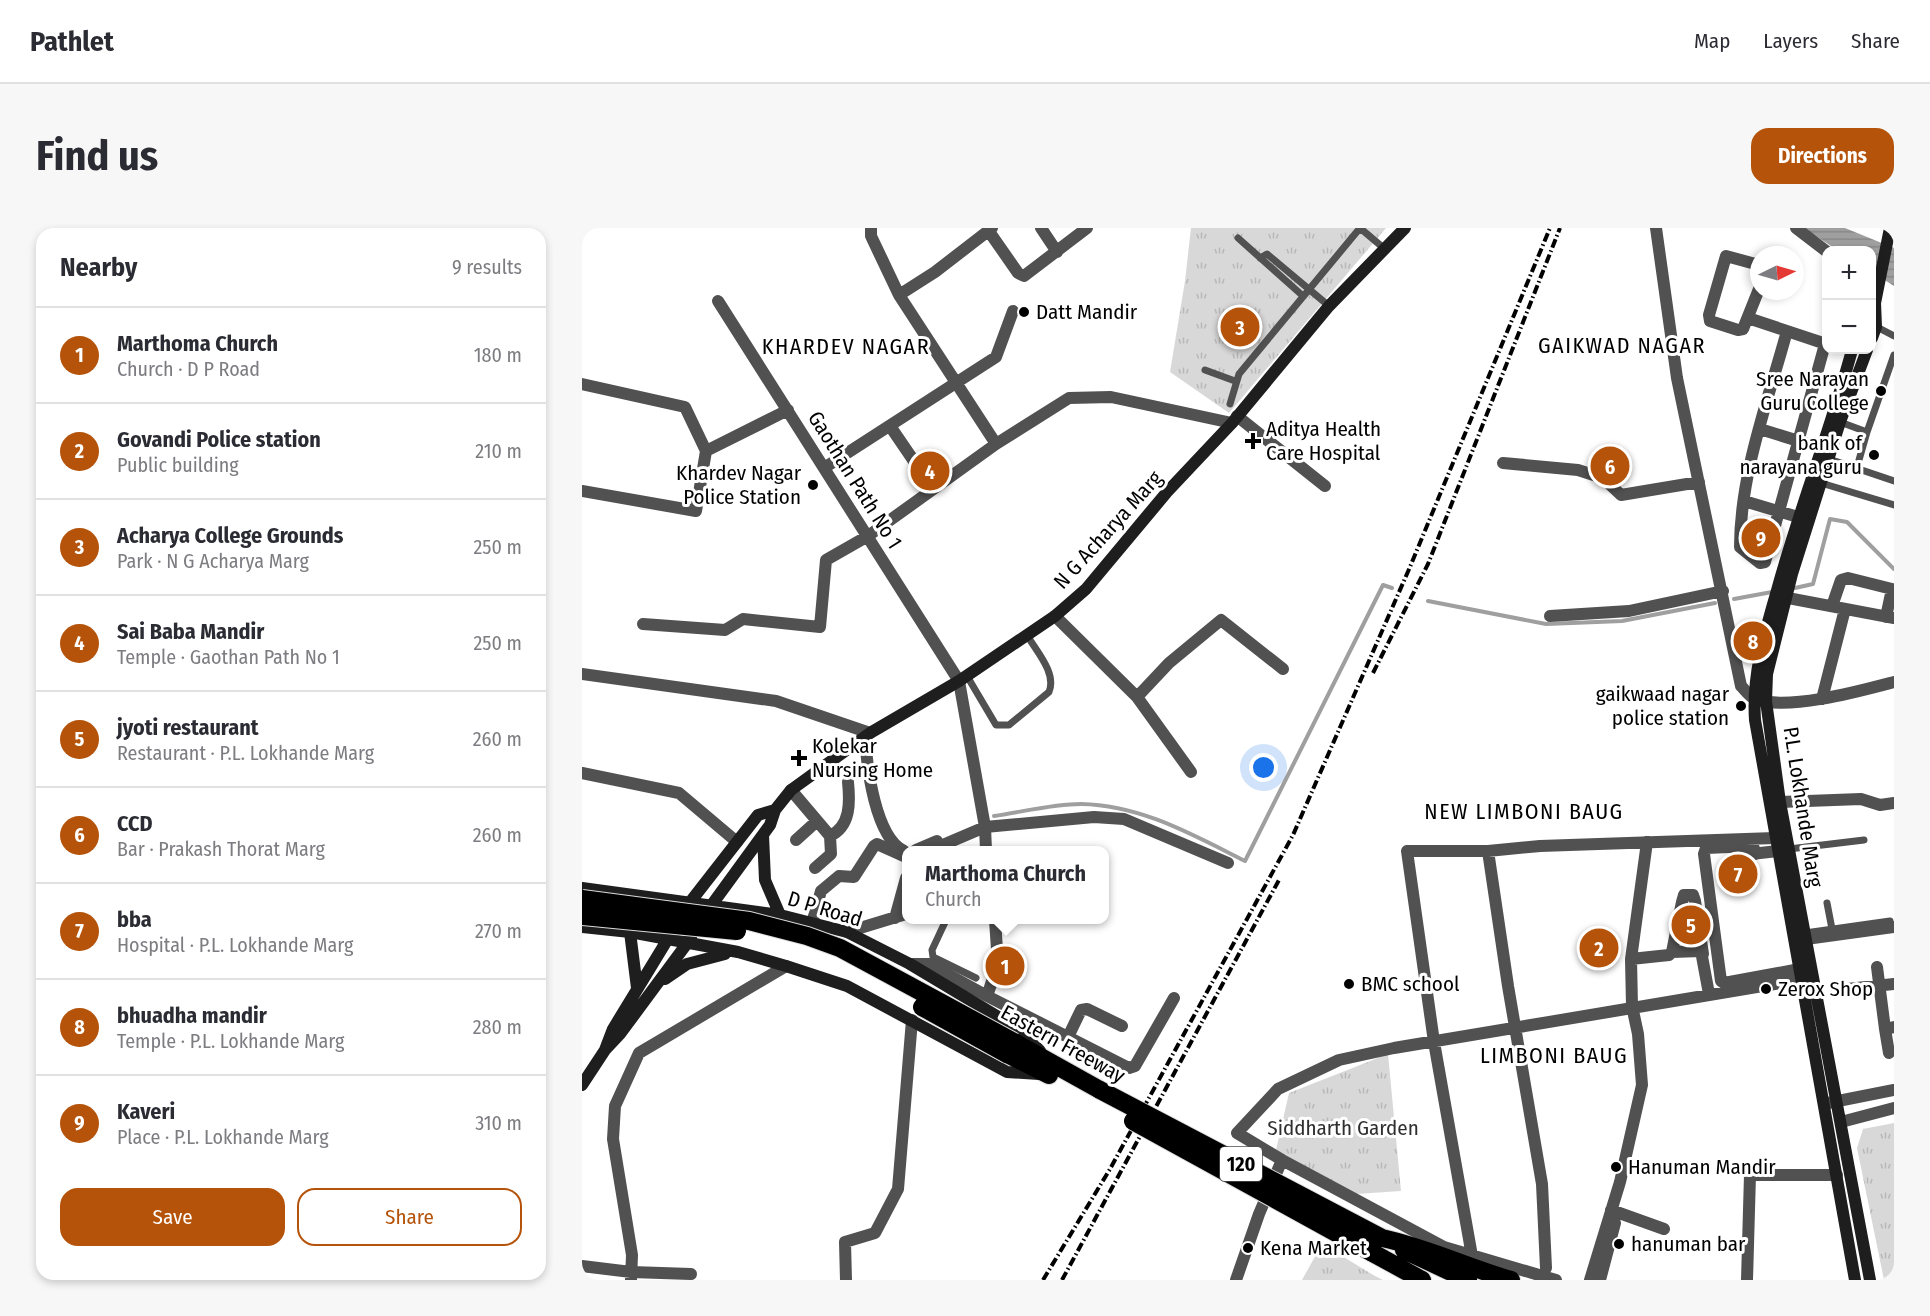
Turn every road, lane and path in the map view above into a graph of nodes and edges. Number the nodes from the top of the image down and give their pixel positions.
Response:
1 (871, 228) edge
2 (1041, 228) edge
3 (1088, 228) edge
4 (1360, 228) edge
5 (1405, 228) edge
6 (1656, 228) edge
7 (1796, 228) edge
8 (1890, 228) edge
9 (990, 229) edge
10 (1238, 238) dead end
11 (1822, 247) edge
12 (1386, 250) junction
13 (1057, 252) junction
14 (1260, 258) junction
15 (1750, 263) edge
16 (1876, 285) edge
17 (1309, 289) junction
18 (899, 295) junction
19 (1304, 296) junction
20 (1755, 300) edge
21 (718, 301) dead end
22 (1329, 306) junction
23 (1013, 311) dead end
24 (1748, 318) junction
25 (1787, 331) junction
26 (1876, 331) edge
27 (1894, 336) edge
28 (1822, 343) edge
29 (1823, 354) edge
30 (1847, 354) edge
31 (1866, 354) edge
32 (1894, 355) edge
33 (1204, 370) dead end
34 (959, 381) junction
35 (1235, 381) junction
36 (582, 384) edge
37 (1230, 404) dead end
38 (788, 410) junction
39 (1235, 420) junction
40 (1840, 422) junction
41 (890, 426) junction
42 (1760, 429) junction
43 (1867, 432) junction
44 (1799, 440) junction
45 (996, 444) junction
46 (1821, 448) junction
47 (706, 451) junction
48 (1828, 459) junction
49 (1859, 460) dead end
50 (1503, 463) dead end
51 (825, 468) junction
52 (1894, 481) edge
53 (1699, 482) junction
54 (1815, 482) junction
55 (1325, 486) dead end
56 (933, 489) junction
57 (582, 491) edge
58 (1744, 501) junction
59 (1894, 505) edge
60 (1780, 511) junction
61 (1798, 516) junction
62 (868, 536) junction
63 (1723, 591) junction
64 (1780, 597) junction
65 (1839, 608) junction
66 (1055, 616) junction
67 (1550, 616) dead end
68 (1890, 618) edge
69 (643, 624) dead end
70 (1027, 635) junction
71 (1283, 669) dead end
72 (582, 674) edge
73 (963, 678) junction
74 (1894, 682) edge
75 (1137, 697) junction
76 (1760, 699) junction
77 (1822, 699) junction
78 (868, 735) junction
79 (1191, 772) dead end
80 (582, 773) edge
81 (848, 782) dead end
82 (791, 790) junction
83 (1780, 802) junction
84 (1894, 802) edge
85 (775, 810) junction
86 (817, 821) junction
87 (984, 823) junction
88 (763, 835) junction
89 (830, 836) junction
90 (1775, 837) junction
91 (796, 840) dead end
92 (1864, 840) dead end
93 (737, 842) junction
94 (1647, 842) junction
95 (1681, 844) junction
96 (926, 846) edge
97 (939, 846) edge
98 (986, 846) edge
99 (902, 848) edge
100 (1694, 848) dead end
101 (1783, 850) junction
102 (1488, 851) junction
103 (1756, 854) junction
104 (902, 855) edge
105 (1742, 855) dead end
106 (1228, 863) dead end
107 (1651, 863) dead end
108 (815, 867) dead end
109 (582, 888) edge
110 (582, 899) edge
111 (691, 901) junction
112 (1827, 903) dead end
113 (712, 904) junction
114 (780, 915) junction
115 (582, 916) edge
116 (901, 916) edge
117 (812, 923) junction
118 (944, 924) edge
119 (995, 924) edge
120 (1892, 924) edge
121 (582, 927) edge
122 (1677, 928) junction
123 (1699, 928) junction
124 (1832, 929) junction
125 (630, 932) junction
126 (847, 932) junction
127 (1805, 936) junction
128 (668, 939) junction
129 (687, 943) junction
130 (738, 952) junction
131 (1672, 952) junction
132 (1703, 954) junction
133 (1631, 960) junction
134 (910, 964) junction
135 (786, 966) junction
136 (1877, 968) dead end
137 (1805, 975) junction
138 (976, 978) dead end
139 (1894, 984) edge
140 (1879, 986) junction
141 (1847, 990) dead end
142 (642, 991) junction
143 (1709, 994) junction
144 (987, 996) junction
145 (1174, 998) dead end
146 (1632, 1006) junction
147 (912, 1020) junction
148 (1122, 1026) dead end
149 (1516, 1027) junction
150 (1890, 1028) edge
151 (1068, 1036) junction
152 (1434, 1042) junction
153 (1010, 1048) junction
154 (1889, 1053) dead end
155 (1052, 1070) junction
156 (582, 1085) edge
157 (1892, 1092) edge
158 (1838, 1102) junction
159 (1824, 1104) junction
160 (1894, 1108) edge
161 (1841, 1122) junction
162 (1282, 1160) junction
163 (1837, 1176) junction
164 (1614, 1211) junction
165 (1664, 1229) dead end
166 (1376, 1245) junction
167 (1865, 1250) junction
168 (1851, 1252) junction
169 (1472, 1256) junction
170 (582, 1266) edge
171 (1546, 1268) dead end
172 (1413, 1273) edge
173 (690, 1274) dead end
174 (631, 1276) edge
175 (846, 1280) edge
176 (1236, 1280) edge
177 (1468, 1280) edge
178 (1511, 1280) edge
179 (1556, 1280) edge
180 (1590, 1280) edge
181 (1600, 1280) edge
182 (1747, 1280) edge
183 (1856, 1280) edge
184 (1870, 1280) edge

1 - 18 street
2 - 13 street
3 - 13 street
4 - 12 lane
4 - 17 lane
5 - 12 main road, N G Acharya Marg
6 - 53 street
7 - 11 street
8 - 16 main road
9 - 13 street
9 - 18 street
10 - 14 lane
12 - 22 main road, N G Acharya Marg
14 - 17 lane
14 - 19 lane
15 - 24 street
17 - 19 lane
17 - 22 lane
18 - 34 street
19 - 35 lane
20 - 24 street
21 - 38 street, Gaothan Path No 1
22 - 39 main road, N G Acharya Marg
23 - 34 street
24 - 25 street
25 - 28 street
25 - 42 street
26 - 27 lane
29 - 44 street
30 - 46 main road, P.L. Lokhande Marg
31 - 40 main road, P.L. Lokhande Marg
32 - 43 lane
33 - 35 lane
34 - 41 street
34 - 45 street
35 - 37 lane
36 - 47 street
38 - 47 street
38 - 51 street, Gaothan Path No 1
39 - 45 street
39 - 55 street
39 - 66 main road, N G Acharya Marg
40 - 43 lane
40 - 48 main road, P.L. Lokhande Marg
41 - 51 street
41 - 56 street
42 - 44 street
42 - 58 street
43 - 49 lane
44 - 46 street
44 - 60 street
45 - 56 street
46 - 54 main road, P.L. Lokhande Marg
47 - 57 street
48 - 52 lane
48 - 54 main road, P.L. Lokhande Marg
50 - 53 street
51 - 62 street, Gaothan Path No 1
53 - 63 street
54 - 59 lane
54 - 61 main road, P.L. Lokhande Marg
54 - 64 main road, P.L. Lokhande Marg
56 - 62 street
58 - 60 street
58 - 60 street
60 - 61 street
61 - 64 main road, P.L. Lokhande Marg
62 - 69 street
62 - 73 street, Gaothan Path No 1
63 - 67 street
63 - 76 street
64 - 65 street
64 - 76 main road, P.L. Lokhande Marg
65 - 68 street
65 - 68 street
65 - 77 street
66 - 70 main road, N G Acharya Marg
66 - 75 street
70 - 73 main road, N G Acharya Marg
70 - 73 lane
71 - 75 street
72 - 78 street
73 - 78 main road, N G Acharya Marg
73 - 87 street
74 - 77 street
75 - 79 street
76 - 77 street
76 - 83 main road, P.L. Lokhande Marg
76 - 90 main road, P.L. Lokhande Marg
78 - 82 main road, N G Acharya Marg
78 - 99 street
80 - 93 street
81 - 89 street
82 - 85 main road, N G Acharya Marg
82 - 86 street
83 - 84 street
83 - 101 main road, P.L. Lokhande Marg
85 - 88 main road
85 - 93 main road, N G Acharya Marg
86 - 89 street
86 - 91 street
87 - 96 street
87 - 97 street
87 - 98 street
87 - 106 street
88 - 113 main road
88 - 114 main road
89 - 108 street
90 - 95 street
90 - 101 main road, P.L. Lokhande Marg
92 - 101 lane
93 - 111 main road, N G Acharya Marg
94 - 95 street
94 - 102 street
94 - 133 street
95 - 100 street
95 - 107 street
101 - 103 street
101 - 127 main road, P.L. Lokhande Marg
101 - 137 main road, P.L. Lokhande Marg
102 - 149 street
102 - 152 street
103 - 105 street
103 - 137 street
104 - 117 street
109 - 111 main road, D P Road
110 - 153 highway, Eastern Freeway, bridge
111 - 113 main road, D P Road
111 - 128 main road, N G Acharya Marg
112 - 124 lane
113 - 114 main road, D P Road
113 - 129 main road
114 - 117 main road, D P Road
115 - 153 highway, Eastern Freeway, bridge
116 - 126 street
117 - 126 main road, D P Road
118 - 138 lane
119 - 144 street
120 - 124 lane
120 - 127 street
121 - 125 main road
122 - 123 street
122 - 123 street
122 - 131 street
123 - 132 street
124 - 127 lane
125 - 128 main road
125 - 142 main road
126 - 134 main road, D P Road
127 - 137 main road, P.L. Lokhande Marg
128 - 129 main road
128 - 142 main road, N G Acharya Marg
129 - 130 main road
129 - 142 main road
130 - 135 main road
130 - 142 main road
131 - 132 street
131 - 133 street
132 - 143 street
133 - 146 street
134 - 144 street
134 - 155 main road, D P Road
135 - 147 main road
135 - 174 street
136 - 140 street
137 - 143 street
137 - 158 main road, P.L. Lokhande Marg
137 - 159 main road, P.L. Lokhande Marg
139 - 140 street
140 - 141 street
140 - 150 street
142 - 156 main road
143 - 146 street
144 - 151 street
145 - 151 street
146 - 149 street
146 - 164 street
147 - 155 main road
147 - 175 street
148 - 151 street
149 - 152 street
149 - 171 street
150 - 154 street
152 - 162 street
152 - 169 street
153 - 155 highway, Eastern Freeway
155 - 166 highway, Eastern Freeway / 120, bridge
157 - 158 street
158 - 159 street
158 - 161 main road, P.L. Lokhande Marg
159 - 163 main road, P.L. Lokhande Marg
160 - 161 street
161 - 167 main road, P.L. Lokhande Marg
162 - 169 street
162 - 176 street
163 - 168 main road, P.L. Lokhande Marg
163 - 182 street
164 - 165 street
164 - 180 street
164 - 181 street
166 - 172 highway, Eastern Freeway
166 - 172 highway
166 - 178 highway
167 - 168 main road
167 - 184 main road, P.L. Lokhande Marg
168 - 183 main road, P.L. Lokhande Marg
169 - 179 street
170 - 174 street
172 - 177 highway, Eastern Freeway
173 - 174 street

